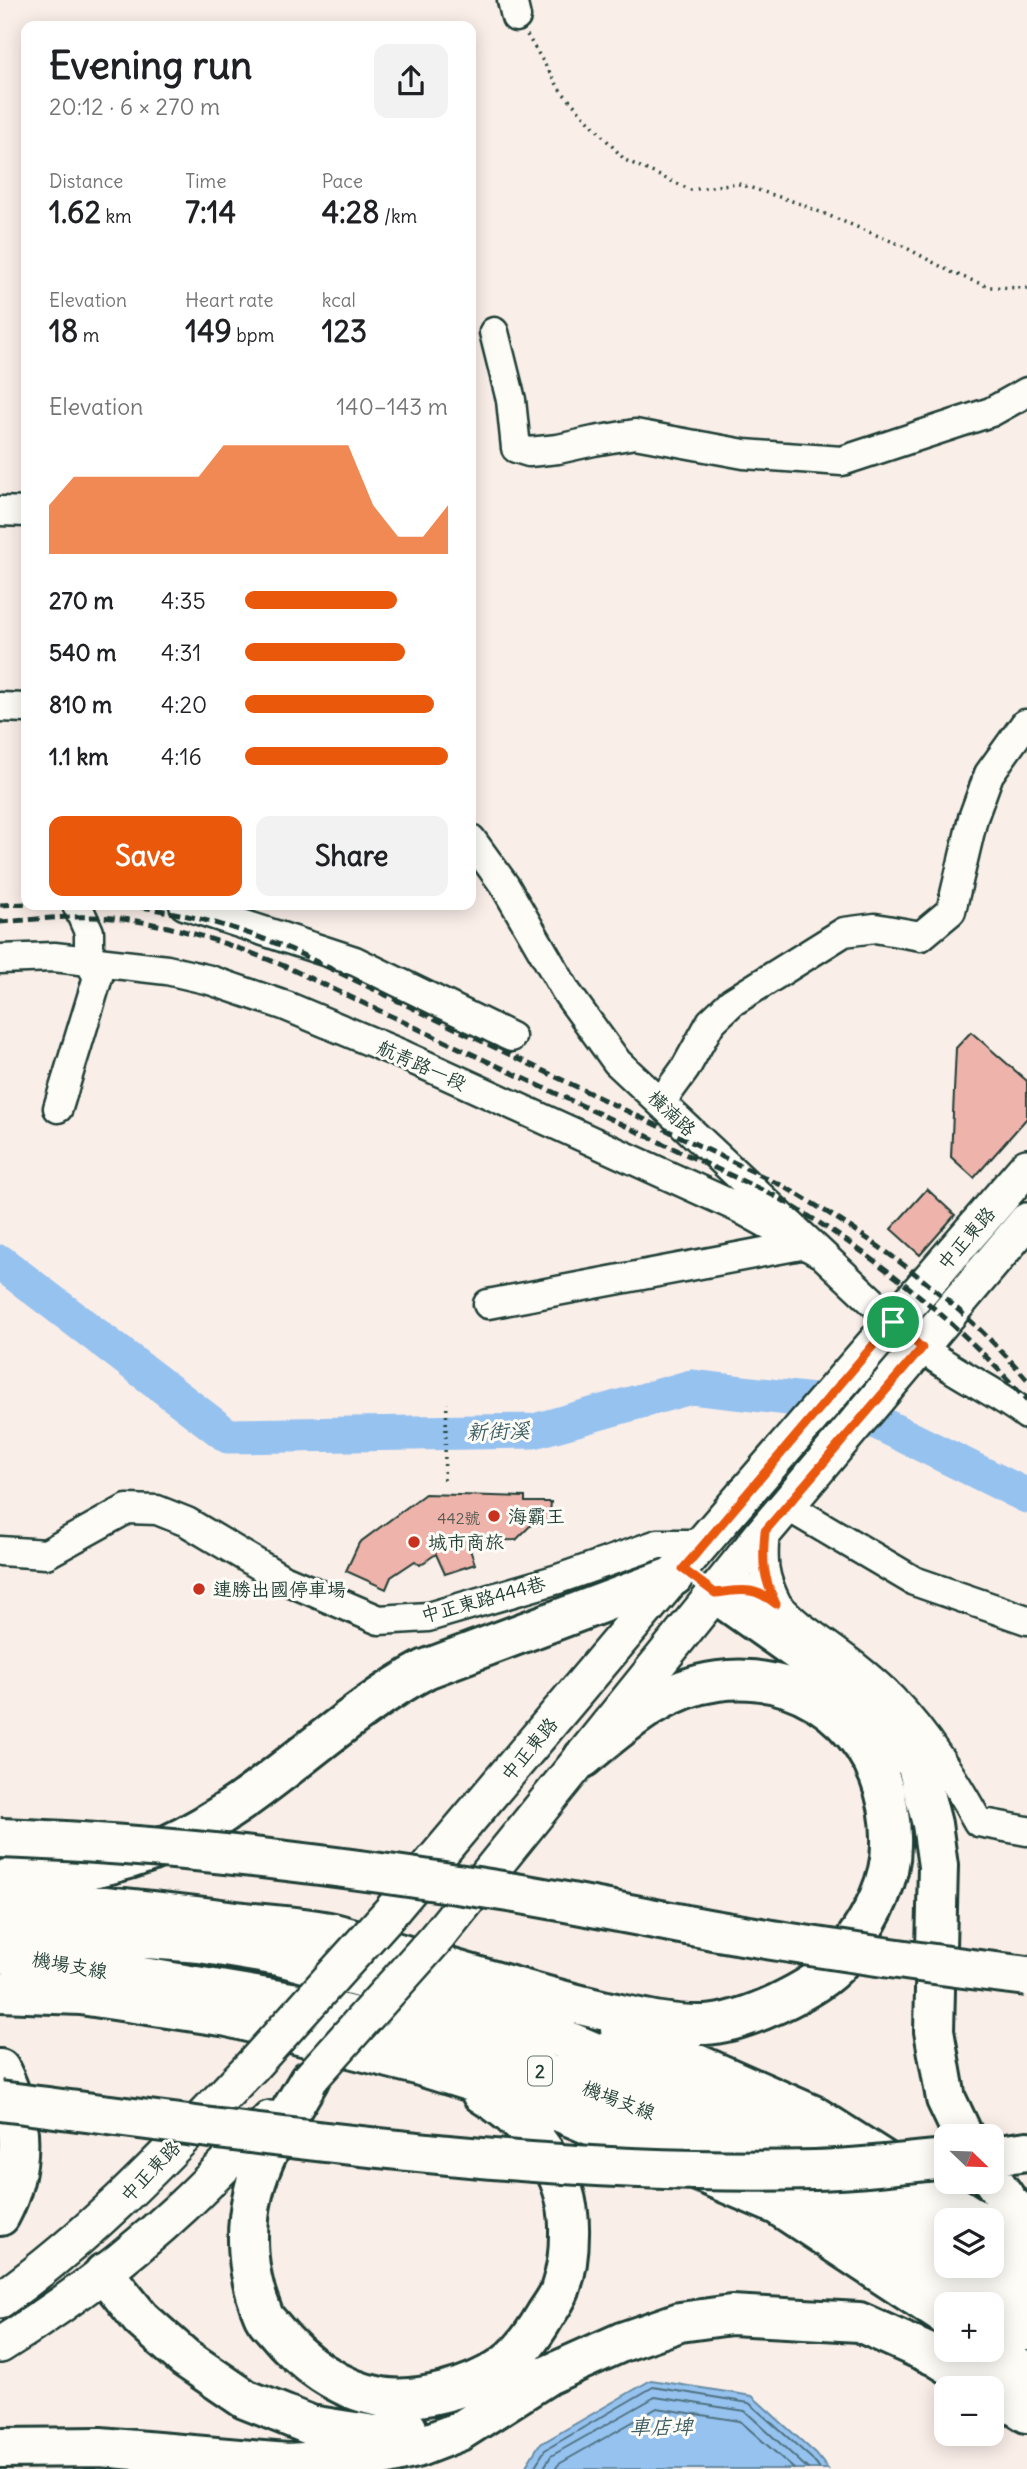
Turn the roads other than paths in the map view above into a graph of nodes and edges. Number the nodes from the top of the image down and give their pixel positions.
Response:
1 (494, 332) dead end
2 (1027, 392) edge
3 (0, 511) edge
4 (21, 512) edge
5 (0, 707) edge
6 (21, 708) edge
7 (1027, 724) edge
8 (476, 846) edge
9 (79, 910) edge
10 (199, 910) edge
11 (0, 959) edge
12 (89, 961) junction
13 (512, 1037) dead end
14 (661, 1102) junction
15 (58, 1108) dead end
16 (1027, 1167) edge
17 (1027, 1221) edge
18 (813, 1249) junction
19 (488, 1304) dead end
20 (883, 1333) junction
21 (912, 1359) junction
22 (1027, 1415) edge
23 (776, 1519) junction
24 (0, 1551) edge
25 (687, 1563) junction
26 (715, 1593) junction
27 (776, 1604) junction
28 (1027, 1620) edge
29 (583, 1758) junction
30 (1027, 1831) edge
31 (0, 1838) edge
32 (0, 1879) edge
33 (0, 1896) edge
34 (0, 1925) edge
35 (0, 1953) edge
36 (1027, 1976) edge
37 (518, 1988) junction
38 (0, 1992) edge
39 (0, 2069) edge
40 (449, 2074) junction
41 (309, 2080) junction
42 (0, 2101) edge
43 (958, 2124) edge
44 (1027, 2151) edge
45 (1004, 2154) edge
46 (934, 2161) edge
47 (1003, 2194) edge
48 (959, 2208) edge
49 (0, 2216) edge
50 (1027, 2220) edge
51 (934, 2227) edge
52 (1004, 2238) edge
53 (78, 2241) junction
54 (1027, 2254) edge
55 (104, 2273) junction
56 (1004, 2277) edge
57 (1027, 2294) edge
58 (0, 2300) edge
59 (934, 2308) edge
60 (1027, 2330) edge
61 (0, 2345) edge
62 (1004, 2358) edge
63 (1027, 2374) edge
64 (968, 2376) edge
65 (523, 2391) junction
66 (1004, 2398) edge
67 (1027, 2413) edge
68 (0, 2448) edge

1 - 2 street
3 - 4 street
5 - 6 street
7 - 14 street
8 - 14 street, 橫湳路
9 - 12 street
10 - 13 street
11 - 12 street, 航青路一段
12 - 15 street
12 - 18 street, 航青路一段
14 - 18 street, 橫湳路
16 - 20 main road, 中正東路
17 - 21 main road, 中正東路
18 - 19 street
18 - 20 street, 橫湳路
20 - 21 street, 橫湳路
20 - 25 main road, 中正東路
21 - 22 street, 橫湳路
21 - 23 main road, 中正東路
23 - 26 main road, 中正東路
23 - 27 street
23 - 28 street
24 - 25 street, 中正東路444巷
25 - 26 main road
25 - 32 highway
25 - 53 main road, 中正東路, bridge
26 - 27 street
26 - 29 main road, 中正東路
26 - 43 highway
27 - 30 street
29 - 37 highway
29 - 41 main road, 中正東路, bridge
31 - 36 highway, bridge
33 - 37 highway
34 - 51 highway, 機場支線 / 2
35 - 60 highway, 機場支線 / 2
37 - 48 highway
38 - 40 highway
39 - 49 highway
40 - 41 highway
40 - 59 highway
41 - 55 main road, 中正東路
42 - 46 highway, bridge
44 - 45 highway
47 - 50 highway
52 - 54 highway
53 - 55 main road
53 - 58 main road, 中正東路
55 - 61 main road, 中正東路
55 - 65 highway
56 - 57 highway
62 - 63 highway
64 - 65 highway
65 - 68 highway
66 - 67 highway

